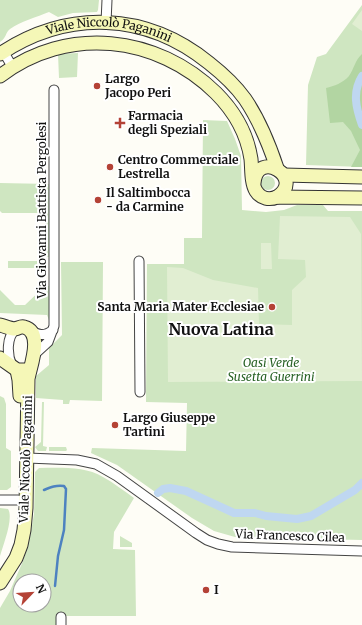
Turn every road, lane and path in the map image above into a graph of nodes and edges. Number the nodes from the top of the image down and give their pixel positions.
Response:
1 (107, 0) edge
2 (106, 23) junction
3 (2, 53) edge
4 (211, 64) junction
5 (13, 68) junction
6 (0, 76) edge
7 (200, 79) junction
8 (54, 90) dead end
9 (280, 172) junction
10 (362, 177) edge
11 (254, 183) junction
12 (277, 197) junction
13 (362, 198) edge
14 (139, 261) dead end
15 (0, 325) edge
16 (16, 329) junction
17 (30, 330) junction
18 (53, 330) junction
19 (0, 358) edge
20 (23, 365) junction
21 (140, 392) dead end
22 (27, 458) junction
23 (0, 500) edge
24 (18, 500) junction
25 (362, 551) edge
26 (8, 571) junction
27 (0, 583) edge

1 - 2 street
2 - 3 street, Viale Niccolò Paganini
2 - 4 street, Viale Niccolò Paganini
3 - 5 street, Viale Niccolò Paganini
4 - 7 street
4 - 9 street, Viale Niccolò Paganini
5 - 6 street, Viale Niccolò Paganini
5 - 7 street, Viale Niccolò Paganini
7 - 11 street, Viale Niccolò Paganini
8 - 18 street, Via Giovanni Battista Pergolesi
9 - 10 street
9 - 11 street
9 - 12 street, Viale Niccolò Paganini
11 - 12 street, Viale Niccolò Paganini
12 - 13 street, Viale Niccolò Paganini
14 - 21 street
15 - 16 street
16 - 17 street
16 - 20 street, Viale Niccolò Paganini
17 - 18 street
17 - 20 street, Viale Niccolò Paganini
18 - 20 street, Via Giovanni Battista Pergolesi
19 - 20 street
20 - 22 street, Viale Niccolò Paganini
20 - 24 street, Viale Niccolò Paganini
22 - 25 street, Via Francesco Cilea
22 - 26 street, Viale Niccolò Paganini
23 - 24 street
24 - 26 street, Viale Niccolò Paganini
26 - 27 street, Viale Niccolò Paganini

